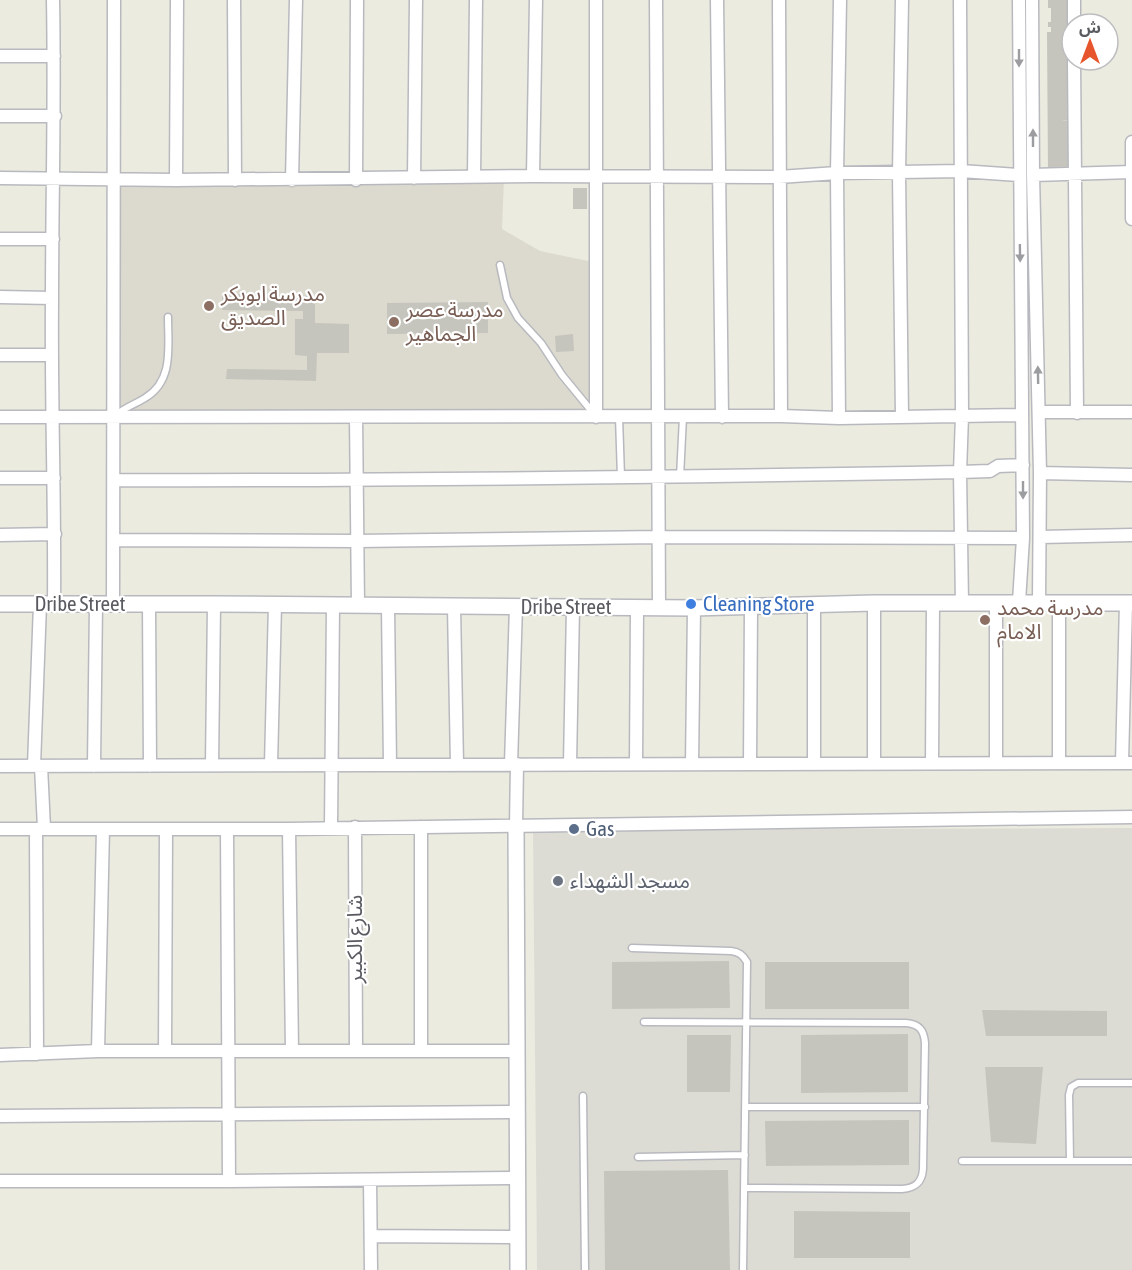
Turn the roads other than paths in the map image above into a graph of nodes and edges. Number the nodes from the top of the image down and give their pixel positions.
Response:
1 (53, 0) edge
2 (114, 0) edge
3 (177, 0) edge
4 (234, 0) edge
5 (296, 0) edge
6 (357, 0) edge
7 (416, 0) edge
8 (476, 0) edge
9 (536, 0) edge
10 (596, 0) edge
11 (656, 0) edge
12 (717, 0) edge
13 (779, 0) edge
14 (840, 0) edge
15 (902, 0) edge
16 (960, 0) edge
17 (1019, 0) edge
18 (1032, 0) edge
19 (0, 56) edge
20 (54, 56) junction
21 (1074, 72) edge
22 (0, 116) edge
23 (55, 116) junction
24 (1132, 142) edge
25 (961, 171) junction
26 (899, 172) junction
27 (1132, 172) edge
28 (837, 173) junction
29 (1074, 174) junction
30 (1019, 175) junction
31 (1033, 175) junction
32 (533, 176) junction
33 (474, 177) junction
34 (596, 177) junction
35 (718, 177) junction
36 (779, 177) junction
37 (0, 178) edge
38 (54, 178) junction
39 (414, 178) junction
40 (657, 178) junction
41 (113, 180) junction
42 (176, 180) junction
43 (235, 180) junction
44 (292, 180) junction
45 (356, 180) junction
46 (1132, 219) edge
47 (0, 239) edge
48 (53, 239) junction
49 (500, 265) dead end
50 (0, 297) edge
51 (52, 298) junction
52 (168, 317) dead end
53 (0, 355) edge
54 (52, 356) junction
55 (1039, 412) junction
56 (1132, 412) edge
57 (1077, 413) junction
58 (1022, 415) junction
59 (781, 416) junction
60 (962, 416) junction
61 (0, 417) edge
62 (52, 417) junction
63 (113, 417) junction
64 (356, 417) junction
65 (596, 417) junction
66 (620, 417) junction
67 (658, 417) junction
68 (683, 417) junction
69 (722, 417) junction
70 (902, 417) junction
71 (839, 418) junction
72 (1023, 465) junction
73 (960, 472) junction
74 (1040, 473) junction
75 (1132, 475) edge
76 (621, 477) junction
77 (680, 477) junction
78 (0, 478) edge
79 (54, 478) junction
80 (659, 478) junction
81 (115, 480) junction
82 (356, 481) junction
83 (55, 534) junction
84 (0, 535) edge
85 (1132, 535) edge
86 (659, 537) junction
87 (961, 537) junction
88 (1040, 537) junction
89 (1023, 538) junction
90 (114, 540) junction
91 (357, 542) junction
92 (1019, 602) junction
93 (1039, 602) junction
94 (874, 603) junction
95 (933, 603) junction
96 (963, 603) junction
97 (996, 603) junction
98 (1059, 603) junction
99 (1129, 603) edge
100 (0, 604) edge
101 (47, 604) junction
102 (96, 604) junction
103 (113, 604) junction
104 (149, 604) junction
105 (214, 604) junction
106 (275, 604) junction
107 (814, 605) junction
108 (333, 606) junction
109 (358, 606) junction
110 (516, 606) junction
111 (751, 606) junction
112 (388, 607) junction
113 (454, 607) junction
114 (573, 607) junction
115 (637, 607) junction
116 (659, 607) junction
117 (694, 608) junction
118 (996, 762) junction
119 (874, 763) junction
120 (932, 763) junction
121 (1059, 763) junction
122 (1127, 763) edge
123 (514, 764) junction
124 (570, 764) junction
125 (636, 764) junction
126 (692, 764) junction
127 (750, 764) junction
128 (814, 764) junction
129 (212, 765) junction
130 (271, 765) junction
131 (331, 765) junction
132 (390, 765) junction
133 (457, 765) junction
134 (0, 766) edge
135 (38, 766) junction
136 (94, 766) junction
137 (150, 766) junction
138 (1132, 817) edge
139 (516, 826) junction
140 (330, 827) junction
141 (355, 827) junction
142 (422, 827) junction
143 (40, 828) junction
144 (0, 829) edge
145 (103, 829) junction
146 (227, 829) junction
147 (289, 829) junction
148 (166, 830) junction
149 (632, 948) dead end
150 (644, 1022) dead end
151 (747, 1022) junction
152 (292, 1051) junction
153 (356, 1051) junction
154 (421, 1051) junction
155 (517, 1051) junction
156 (98, 1052) junction
157 (165, 1052) junction
158 (227, 1052) junction
159 (37, 1054) junction
160 (0, 1055) edge
161 (1132, 1083) edge
162 (583, 1096) dead end
163 (746, 1107) junction
164 (925, 1107) junction
165 (517, 1112) junction
166 (229, 1114) junction
167 (0, 1116) edge
168 (745, 1155) junction
169 (638, 1157) dead end
170 (962, 1161) dead end
171 (1070, 1161) junction
172 (1132, 1161) edge
173 (518, 1178) junction
174 (370, 1180) junction
175 (0, 1181) edge
176 (229, 1181) junction
177 (745, 1188) junction
178 (371, 1236) junction
179 (518, 1237) junction
180 (371, 1270) edge
181 (518, 1270) edge
182 (585, 1270) edge
183 (743, 1270) edge

1 - 20 street
2 - 41 street
3 - 42 street
4 - 43 street
5 - 44 street
6 - 45 street
7 - 39 street
8 - 33 street
9 - 32 street
10 - 34 street
11 - 40 street
12 - 35 street
13 - 36 street
14 - 28 street
15 - 26 street
16 - 25 street
17 -> 30 street
31 -> 18 street
19 - 20 street
20 - 23 street
21 - 29 street
22 - 23 street
23 - 38 street
24 - 27 street
25 - 26 street
25 - 30 street
25 - 60 street
26 - 28 street
26 - 70 street
27 - 29 street
27 - 46 street
28 - 36 street
28 - 71 street
29 - 31 street
29 - 57 street
30 -> 58 street
55 -> 31 street
32 - 33 street
32 - 34 street
33 - 39 street
34 - 40 street
34 - 65 street
35 - 36 street
35 - 40 street
35 - 69 street
36 - 59 street
37 - 38 street
38 - 41 street
38 - 48 street
39 - 45 street
40 - 67 street
41 - 42 street
41 - 63 street
42 - 43 street
43 - 44 street
44 - 45 street
47 - 48 street
48 - 51 street
49 - 65 lane
50 - 51 street
51 - 54 street
52 - 63 lane
53 - 54 street
54 - 62 street
55 - 57 street
55 - 74 street
56 - 57 street
58 - 60 street
58 - 72 street
59 - 69 street
59 - 71 street
60 - 70 street
60 - 73 street
61 - 62 street
62 - 63 street
62 - 79 street
63 - 64 street
63 - 81 street
64 - 65 street
64 - 82 street
65 - 66 street
66 - 67 street
66 - 76 lane
67 - 68 street
67 - 80 street
68 - 69 street
68 - 77 lane
70 - 71 street
72 - 73 street
72 -> 89 street
73 - 77 street
73 - 87 street
74 - 75 street
74 - 88 street
76 - 80 street
76 - 82 street
77 - 80 street
78 - 79 street
79 - 83 street
80 - 86 street
81 - 82 street
81 - 90 street
82 - 91 street
83 - 84 street
83 - 101 street
85 - 88 street
86 - 87 street
86 - 91 street
86 - 116 street
87 - 89 street
87 - 96 street
88 - 93 street
89 - 92 street
90 - 91 street
90 - 103 street
91 - 109 street
92 - 93 street, Dribe Street
92 - 97 street, Dribe Street
93 - 98 street, Dribe Street
94 - 95 street, Dribe Street
94 - 107 street, Dribe Street
94 - 119 street
95 - 96 street, Dribe Street
95 - 120 street
96 - 97 street, Dribe Street
97 - 118 street
98 - 99 street, Dribe Street
98 - 121 street
99 - 122 street
100 - 101 street, Dribe Street
101 - 102 street, Dribe Street
101 - 135 street
102 - 103 street, Dribe Street
102 - 136 street
103 - 104 street, Dribe Street
104 - 105 street, Dribe Street
104 - 137 street
105 - 106 street, Dribe Street
105 - 129 street
106 - 108 street, Dribe Street
106 - 130 street
107 - 111 street, Dribe Street
107 - 128 street
108 - 109 street, Dribe Street
108 - 131 street
109 - 112 street, Dribe Street
110 - 113 street, Dribe Street
110 - 114 street, Dribe Street
110 - 123 street
111 - 117 street, Dribe Street
111 - 127 street
112 - 113 street, Dribe Street
112 - 132 street
113 - 133 street
114 - 115 street, Dribe Street
114 - 124 street
115 - 116 street, Dribe Street
115 - 125 street
116 - 117 street, Dribe Street
117 - 126 street
118 - 120 street
118 - 121 street
119 - 120 street
119 - 128 street
121 - 122 street
123 - 124 street
123 - 133 street
123 - 139 street
124 - 125 street
125 - 126 street
126 - 127 street
127 - 128 street
129 - 130 street
129 - 137 street
130 - 131 street
131 - 132 street
131 - 140 street
132 - 133 street
134 - 135 street
135 - 136 street
135 - 143 street
136 - 137 street
138 - 139 street
139 - 142 street
139 - 155 street
140 - 141 street
140 - 147 street
141 - 142 street
141 - 153 street, شارع الكبير
142 - 154 street
143 - 144 street
143 - 145 street
143 - 159 street
145 - 148 street
145 - 156 street
146 - 147 street
146 - 148 street
146 - 158 street
147 - 152 street
148 - 157 street
149 - 151 lane
150 - 151 lane
151 - 163 lane
151 - 164 lane
152 - 153 street
152 - 158 street
153 - 154 street
154 - 155 street
155 - 165 street
156 - 157 street
156 - 159 street
157 - 158 street
158 - 166 street
159 - 160 street
161 - 171 lane
162 - 182 lane
163 - 164 lane
163 - 168 lane
164 - 177 lane
165 - 166 street
165 - 173 street
166 - 167 street
166 - 176 street
168 - 169 lane
168 - 177 lane
170 - 171 lane
171 - 172 lane
173 - 174 street
173 - 179 street
174 - 176 street
174 - 178 street
175 - 176 street
177 - 183 lane
178 - 179 street
178 - 180 street
179 - 181 street

